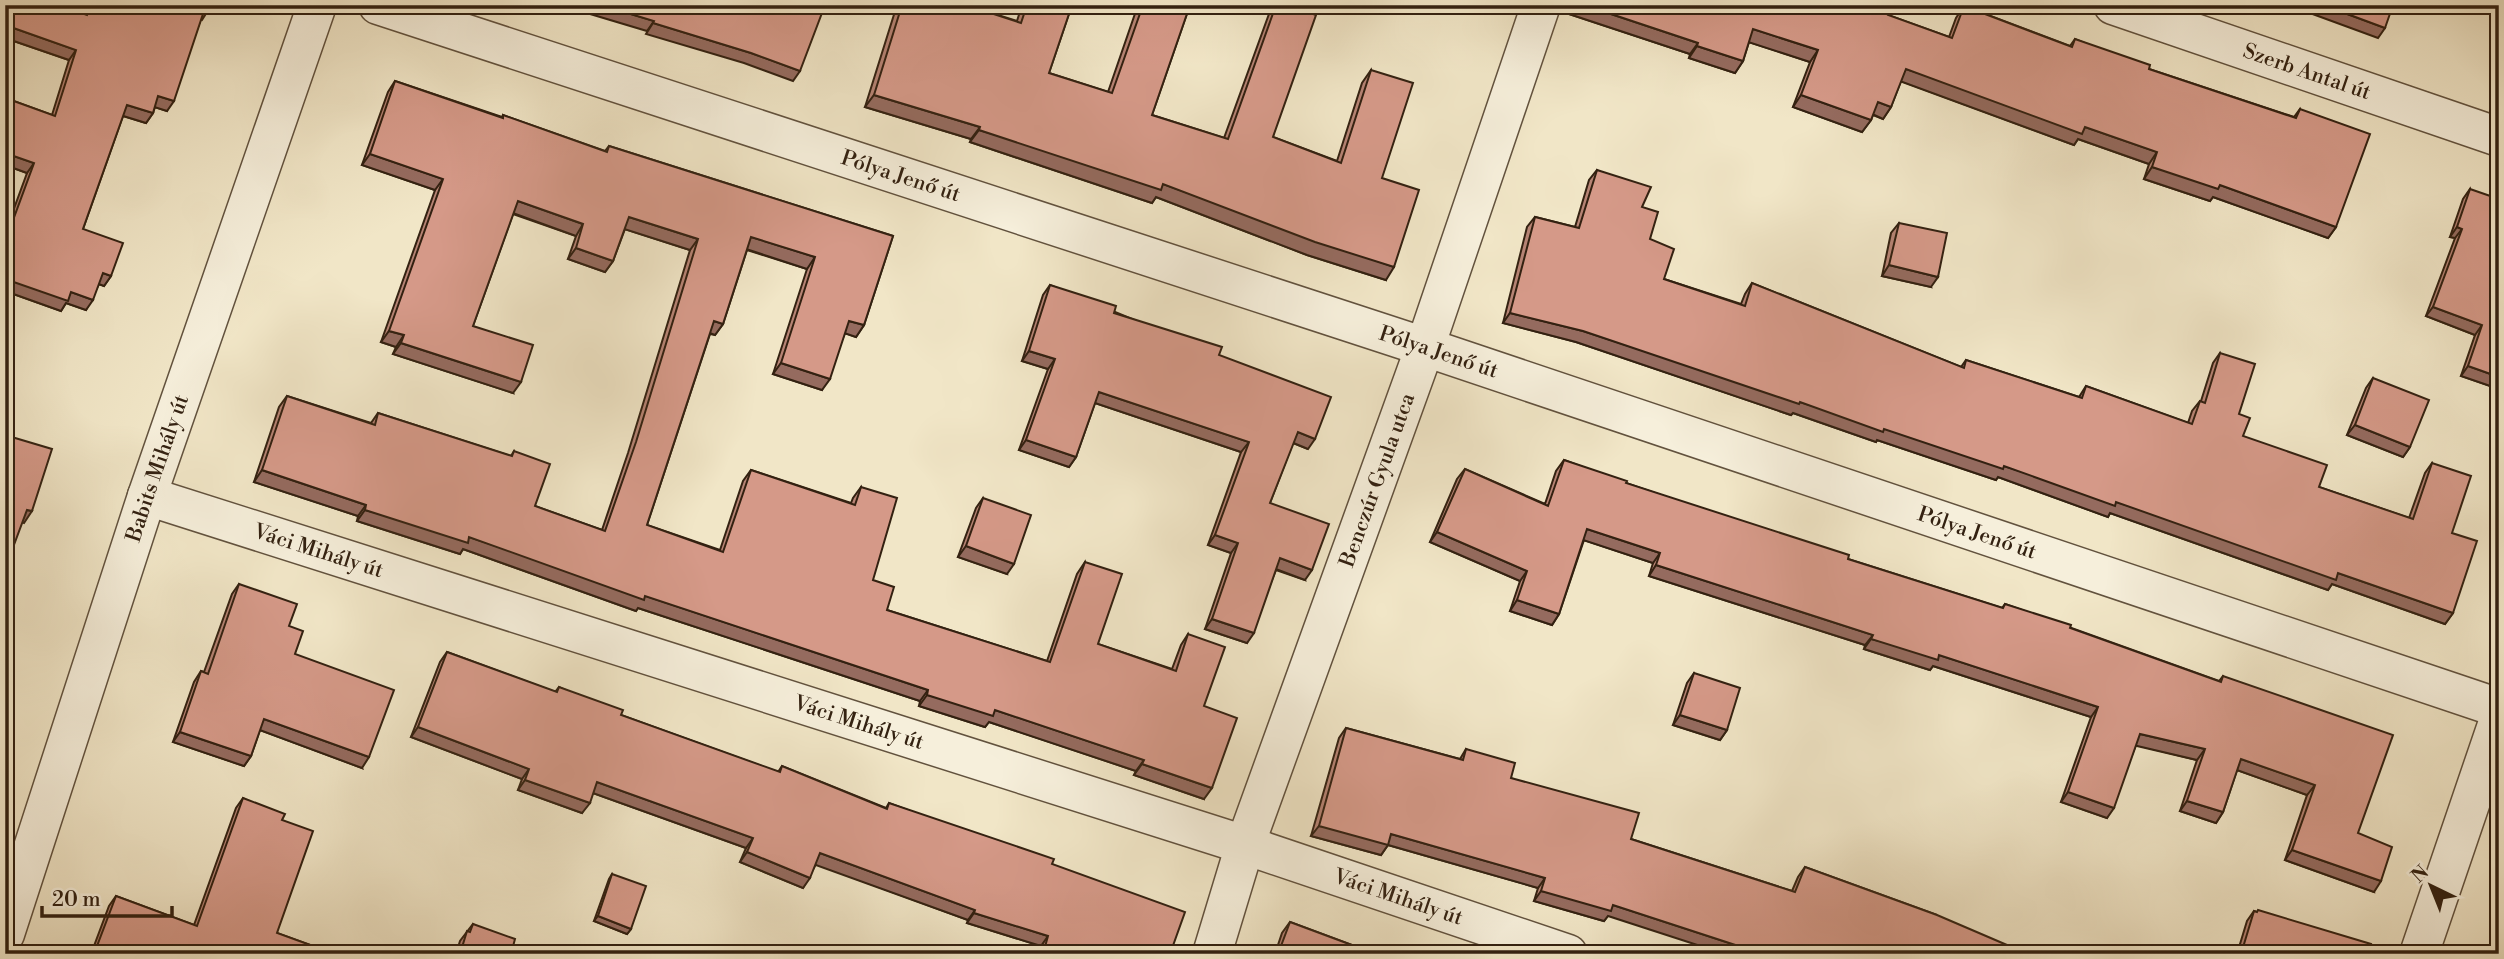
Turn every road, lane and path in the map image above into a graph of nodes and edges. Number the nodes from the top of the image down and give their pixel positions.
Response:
1 (317, 5) edge
2 (378, 5) edge
3 (1541, 5) edge
4 (2113, 5) edge
5 (2499, 137) edge
6 (1425, 346) junction
7 (147, 496) junction
8 (2499, 708) edge
9 (2499, 719) edge
10 (1245, 845) junction
11 (5, 934) edge
12 (1212, 954) edge
13 (1568, 954) edge
14 (2419, 954) edge

1 - 7 street, Babits Mihály út
2 - 6 street, Pólya Jenő út
3 - 6 street, Benczúr Gyula utca
4 - 5 street, Szerb Antal út
6 - 8 street, Pólya Jenő út
6 - 10 street, Benczúr Gyula utca
7 - 10 street, Váci Mihály út
7 - 11 street, Babits Mihály út
9 - 14 street
10 - 12 street, Benczúr Gyula utca
10 - 13 street, Váci Mihály út

